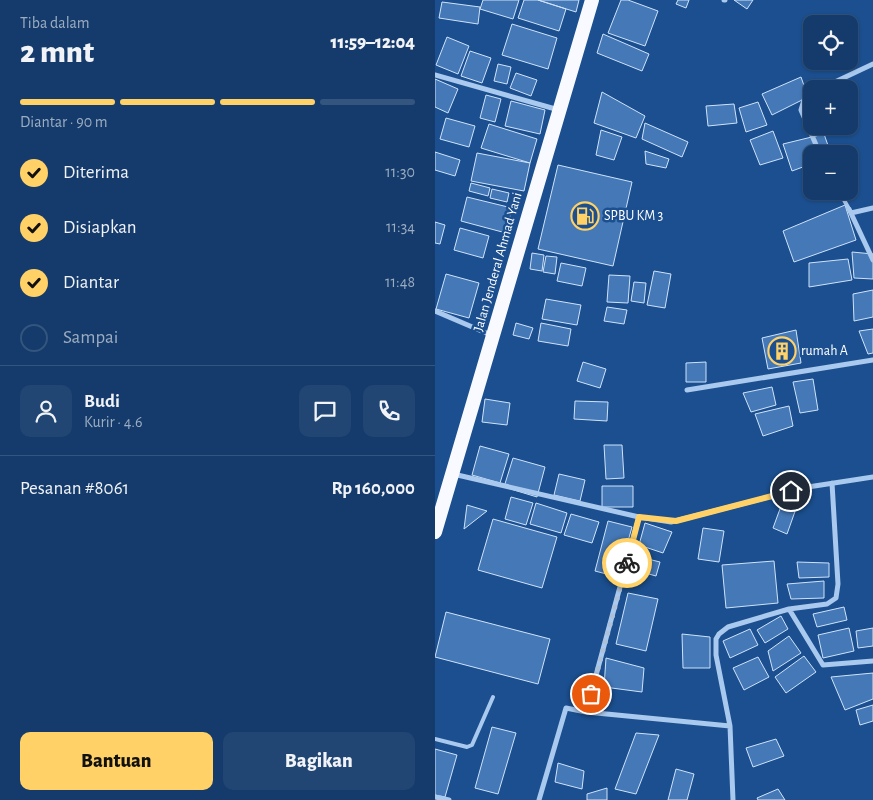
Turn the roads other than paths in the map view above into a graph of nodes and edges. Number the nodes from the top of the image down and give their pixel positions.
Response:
1 (592, 0) edge
2 (873, 64) edge
3 (435, 75) edge
4 (835, 80) edge
5 (559, 110) junction
6 (844, 200) edge
7 (873, 208) edge
8 (850, 211) junction
9 (873, 260) edge
10 (435, 310) edge
11 (494, 336) junction
12 (873, 360) edge
13 (687, 390) dead end
14 (453, 474) junction
15 (873, 477) edge
16 (832, 483) junction
17 (639, 517) junction
18 (435, 532) edge
19 (789, 609) junction
20 (873, 661) edge
21 (493, 697) dead end
22 (586, 712) junction
23 (730, 726) junction
24 (435, 739) edge
25 (435, 797) edge
26 (449, 800) edge
27 (539, 800) edge
28 (733, 800) edge

1 - 5 highway, Jalan Jenderal Ahmad Yani
2 - 4 street
3 - 5 street
5 - 11 highway, Jalan Jenderal Ahmad Yani
6 - 8 lane
7 - 8 street
8 - 9 street
10 - 11 street
11 - 14 highway, Jalan Jenderal Ahmad Yani
12 - 13 street
14 - 17 street
14 - 18 highway, Jalan Jenderal Ahmad Yani
15 - 16 street
16 - 17 street
16 - 19 street
17 - 22 street
19 - 20 street
19 - 23 street
21 - 24 lane
22 - 23 street
22 - 27 street
23 - 28 street
25 - 26 street

